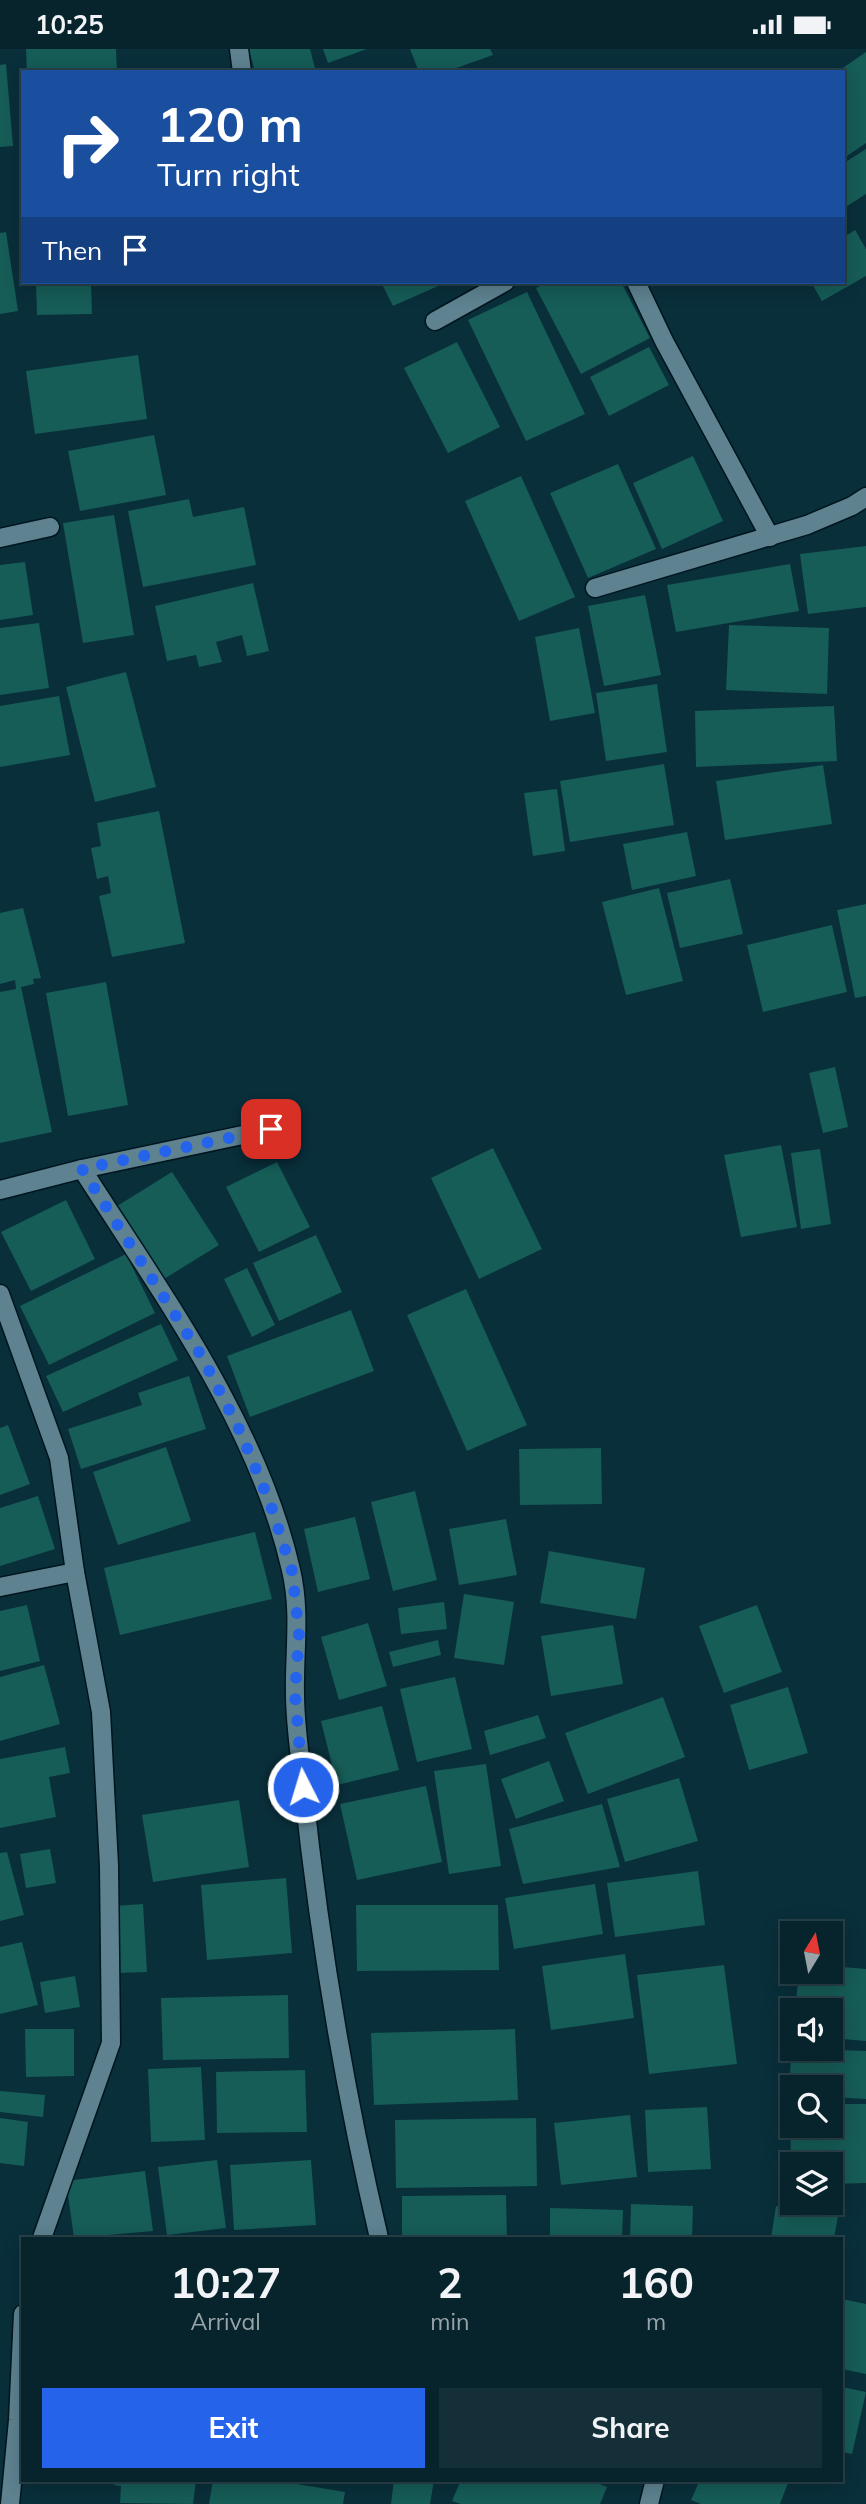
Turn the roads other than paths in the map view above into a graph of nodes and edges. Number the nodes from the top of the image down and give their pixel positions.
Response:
1 (239, 49) edge
2 (242, 70) edge
3 (501, 284) edge
4 (637, 284) edge
5 (435, 321) dead end
6 (866, 497) edge
7 (50, 527) dead end
8 (771, 537) junction
9 (0, 538) edge
10 (595, 588) dead end
11 (271, 1129) dead end
12 (82, 1169) junction
13 (0, 1191) edge
14 (0, 1294) edge
15 (75, 1573) junction
16 (0, 1587) edge
17 (42, 2237) edge
18 (379, 2237) edge
19 (21, 2356) edge
20 (654, 2482) edge
21 (10, 2504) edge
22 (649, 2504) edge

1 - 2 street
3 - 5 street
4 - 8 street
6 - 8 street
7 - 9 street
8 - 10 street
11 - 12 street
12 - 13 street
12 - 18 street
14 - 15 street
15 - 16 street
15 - 17 street
19 - 21 street
20 - 22 street

